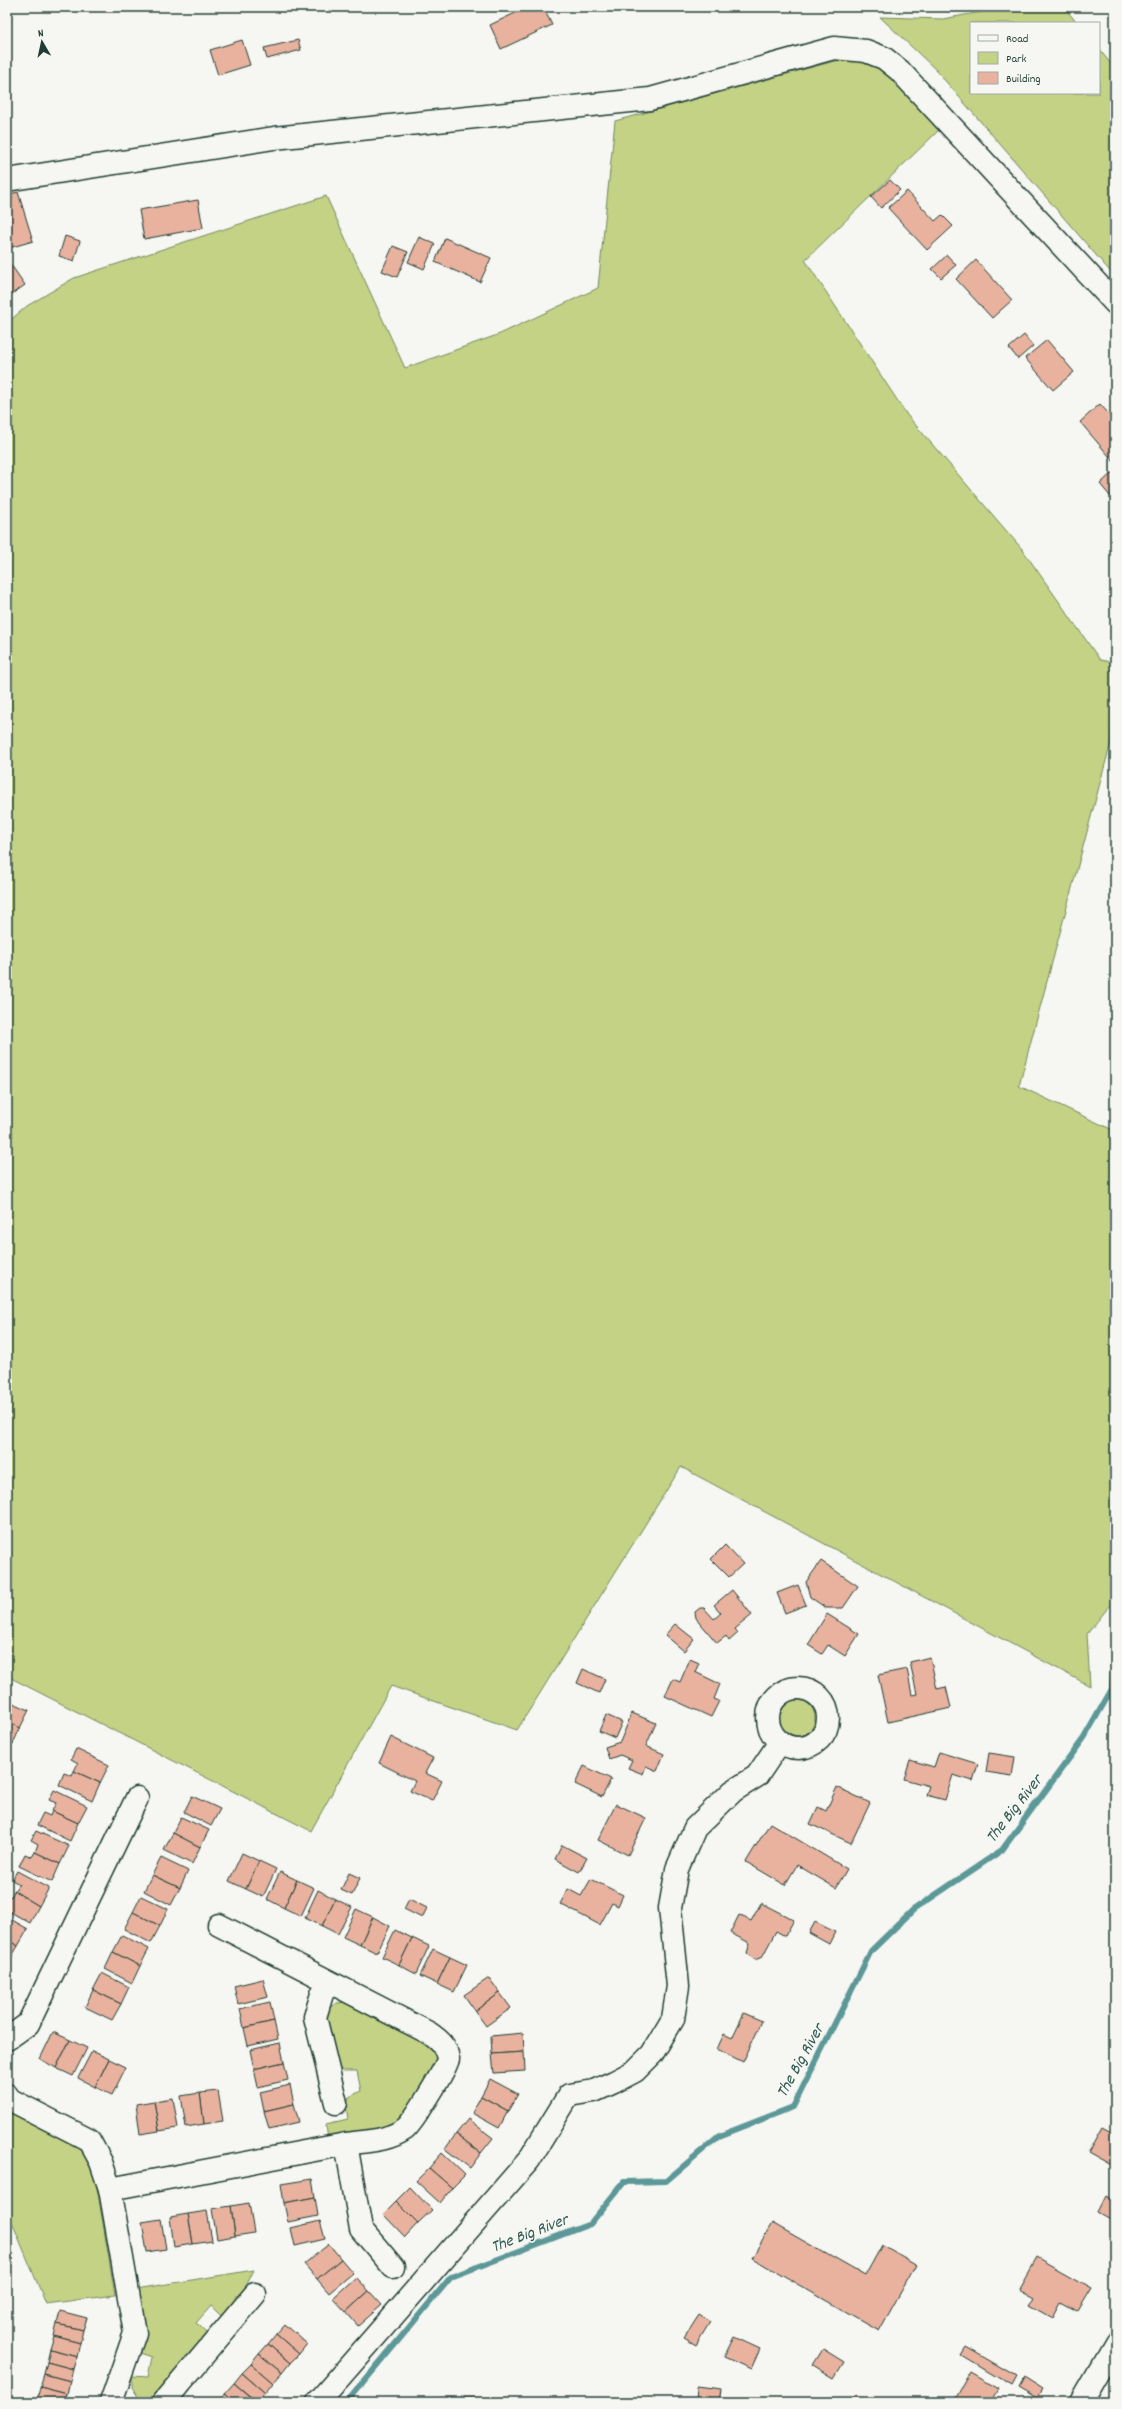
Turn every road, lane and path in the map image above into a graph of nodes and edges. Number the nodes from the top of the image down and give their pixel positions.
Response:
1 (7, 180) edge
2 (1115, 303) edge
3 (780, 1742) dead end
4 (137, 1798) dead end
5 (218, 1925) dead end
6 (328, 1982) junction
7 (7, 2039) edge
8 (7, 2095) edge
9 (336, 2103) dead end
10 (346, 2144) junction
11 (110, 2189) junction
12 (393, 2267) dead end
13 (254, 2294) dead end
14 (1115, 2345) edge
15 (111, 2402) edge
16 (164, 2402) edge
17 (318, 2402) edge
18 (1082, 2402) edge

1 - 2 street
3 - 17 street
4 - 7 street
5 - 6 street
6 - 9 street
6 - 10 street
8 - 11 street
10 - 11 street
10 - 12 street
11 - 15 street
13 - 16 street
14 - 18 street

